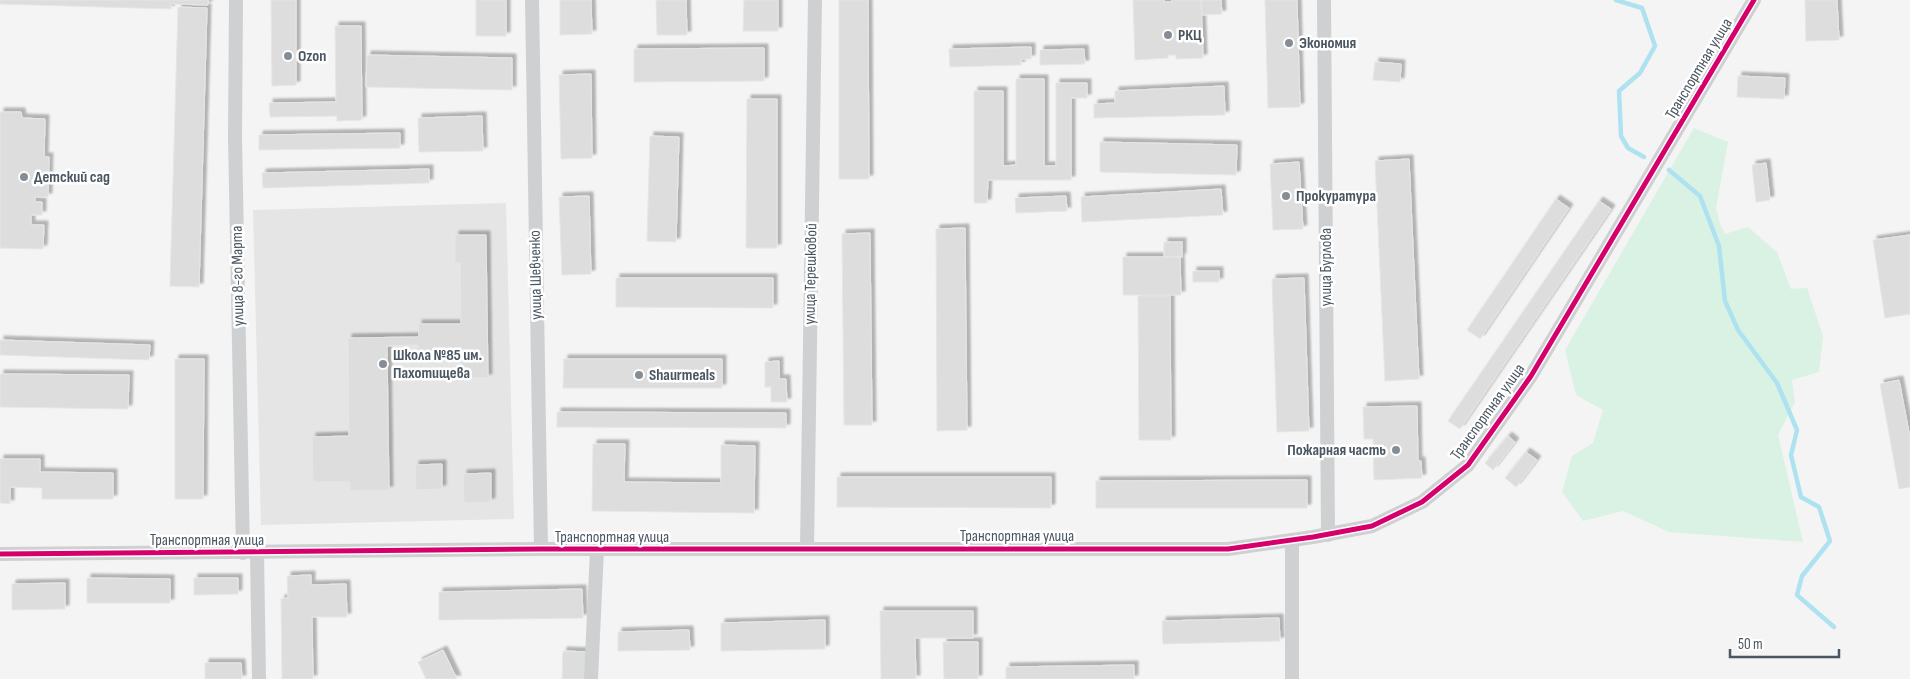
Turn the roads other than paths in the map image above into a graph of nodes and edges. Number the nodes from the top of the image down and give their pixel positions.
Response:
1 (236, 0) edge
2 (532, 0) edge
3 (815, 0) edge
4 (1324, 0) edge
5 (1754, 0) edge
6 (1328, 535) junction
7 (1292, 540) junction
8 (541, 549) junction
9 (597, 549) junction
10 (807, 549) junction
11 (250, 553) junction
12 (0, 554) edge
13 (259, 679) edge
14 (591, 679) edge
15 (1292, 679) edge

1 - 11 street, улица 8-го Марта
2 - 8 street, улица Шевченко
3 - 10 street, улица Терешковой
4 - 6 street, улица Бурлова
5 - 6 street, Транспортная улица
6 - 7 street, Транспортная улица
7 - 10 street, Транспортная улица
7 - 15 street
8 - 9 street, Транспортная улица
8 - 11 street, Транспортная улица
9 - 10 street, Транспортная улица
9 - 14 street
11 - 12 street, Транспортная улица
11 - 13 street, улица 8-го Марта

